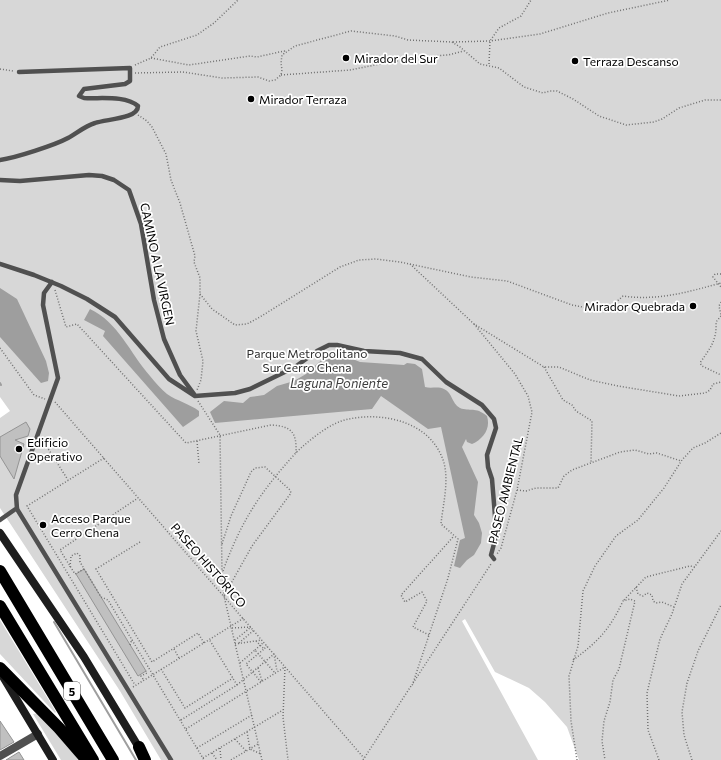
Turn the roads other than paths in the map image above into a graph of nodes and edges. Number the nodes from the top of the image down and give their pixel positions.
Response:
1 (19, 72) road end
2 (0, 160) edge
3 (0, 180) edge
4 (0, 264) edge
5 (52, 282) junction
6 (195, 396) junction
7 (17, 508) junction
8 (0, 520) edge
9 (0, 533) edge
10 (494, 559) road end
11 (0, 572) edge
12 (0, 606) edge
13 (0, 668) edge
14 (0, 671) edge
15 (38, 734) junction
16 (139, 746) joint
17 (0, 756) edge
18 (53, 760) edge
19 (87, 760) edge
20 (93, 760) edge
21 (113, 760) edge
22 (146, 760) edge
23 (171, 760) edge

1 - 2 lane
3 - 6 lane, CAMINO A LA VIRGEN
4 - 5 lane
5 - 6 lane
5 - 7 lane
6 - 10 lane
7 - 8 lane
7 - 23 lane
9 - 16 main road
11 - 21 highway, 5
12 - 20 highway, 5
13 - 19 highway
14 - 15 main road
15 - 17 street
15 - 18 main road
16 - 22 highway

